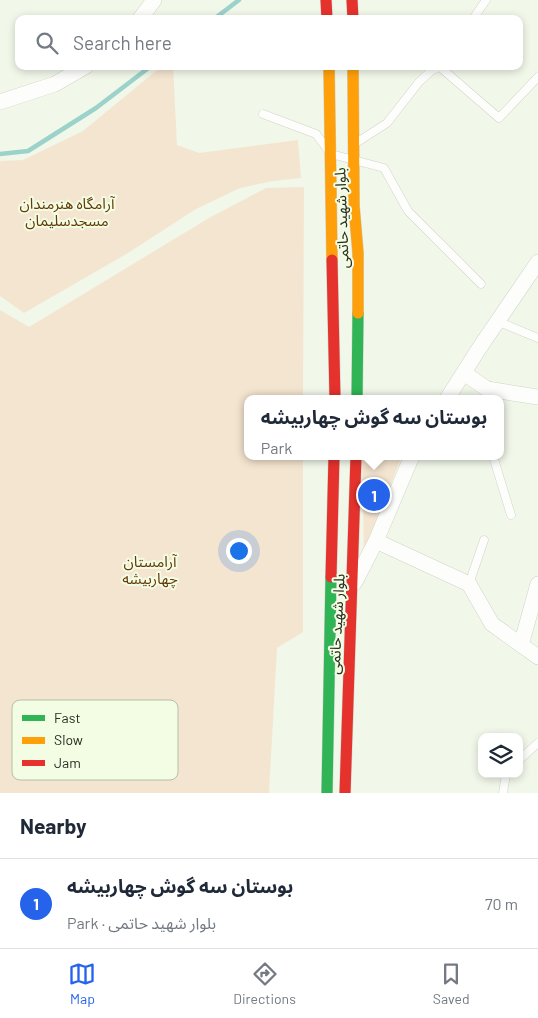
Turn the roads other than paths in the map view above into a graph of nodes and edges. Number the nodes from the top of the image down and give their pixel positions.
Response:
1 (154, 0) edge
2 (326, 0) edge
3 (352, 0) edge
4 (486, 0) edge
5 (143, 15) edge
6 (327, 15) edge
7 (353, 15) edge
8 (476, 15) edge
9 (79, 70) edge
10 (328, 70) edge
11 (353, 70) edge
12 (432, 70) edge
13 (443, 70) edge
14 (538, 76) edge
15 (0, 102) edge
16 (263, 114) dead end
17 (353, 145) junction
18 (330, 154) junction
19 (355, 159) junction
20 (538, 262) edge
21 (481, 284) dead end
22 (497, 322) junction
23 (538, 338) edge
24 (464, 373) junction
25 (486, 394) edge
26 (339, 395) edge
27 (357, 395) edge
28 (450, 395) edge
29 (503, 395) edge
30 (504, 395) edge
31 (538, 397) edge
32 (334, 460) edge
33 (356, 460) edge
34 (410, 460) edge
35 (494, 460) edge
36 (511, 515) dead end
37 (484, 540) dead end
38 (376, 541) junction
39 (469, 584) junction
40 (538, 584) edge
41 (353, 586) junction
42 (331, 627) junction
43 (521, 645) junction
44 (331, 657) junction
45 (538, 657) edge
46 (349, 658) junction
47 (538, 743) edge
48 (523, 756) edge
49 (505, 778) edge
50 (327, 793) edge
51 (345, 793) edge
52 (503, 793) edge

1 - 5 street
2 - 6 main road
3 - 7 main road
4 - 8 lane
9 - 15 street
10 - 18 main road, بلوار شهید حاتمی
11 - 17 main road, بلوار شهید حاتمی
12 - 17 lane
13 - 14 lane
16 - 18 lane
17 - 19 main road, بلوار شهید حاتمی
18 - 19 lane
18 - 26 main road, بلوار شهید حاتمی
19 - 21 lane
19 - 27 main road, بلوار شهید حاتمی
20 - 22 street
22 - 23 lane
22 - 24 street
24 - 25 street
24 - 28 street
25 - 29 street
30 - 31 street
32 - 42 main road, بلوار شهید حاتمی
33 - 41 main road, بلوار شهید حاتمی
34 - 38 street
35 - 36 lane
37 - 39 lane
38 - 39 street
38 - 41 street
39 - 43 street
40 - 43 street
41 - 42 street
41 - 46 main road, بلوار شهید حاتمی
42 - 44 main road, بلوار شهید حاتمی
43 - 45 street
44 - 46 street
44 - 50 main road, بلوار شهید حاتمی
46 - 51 main road, بلوار شهید حاتمی
47 - 48 lane
49 - 52 lane

